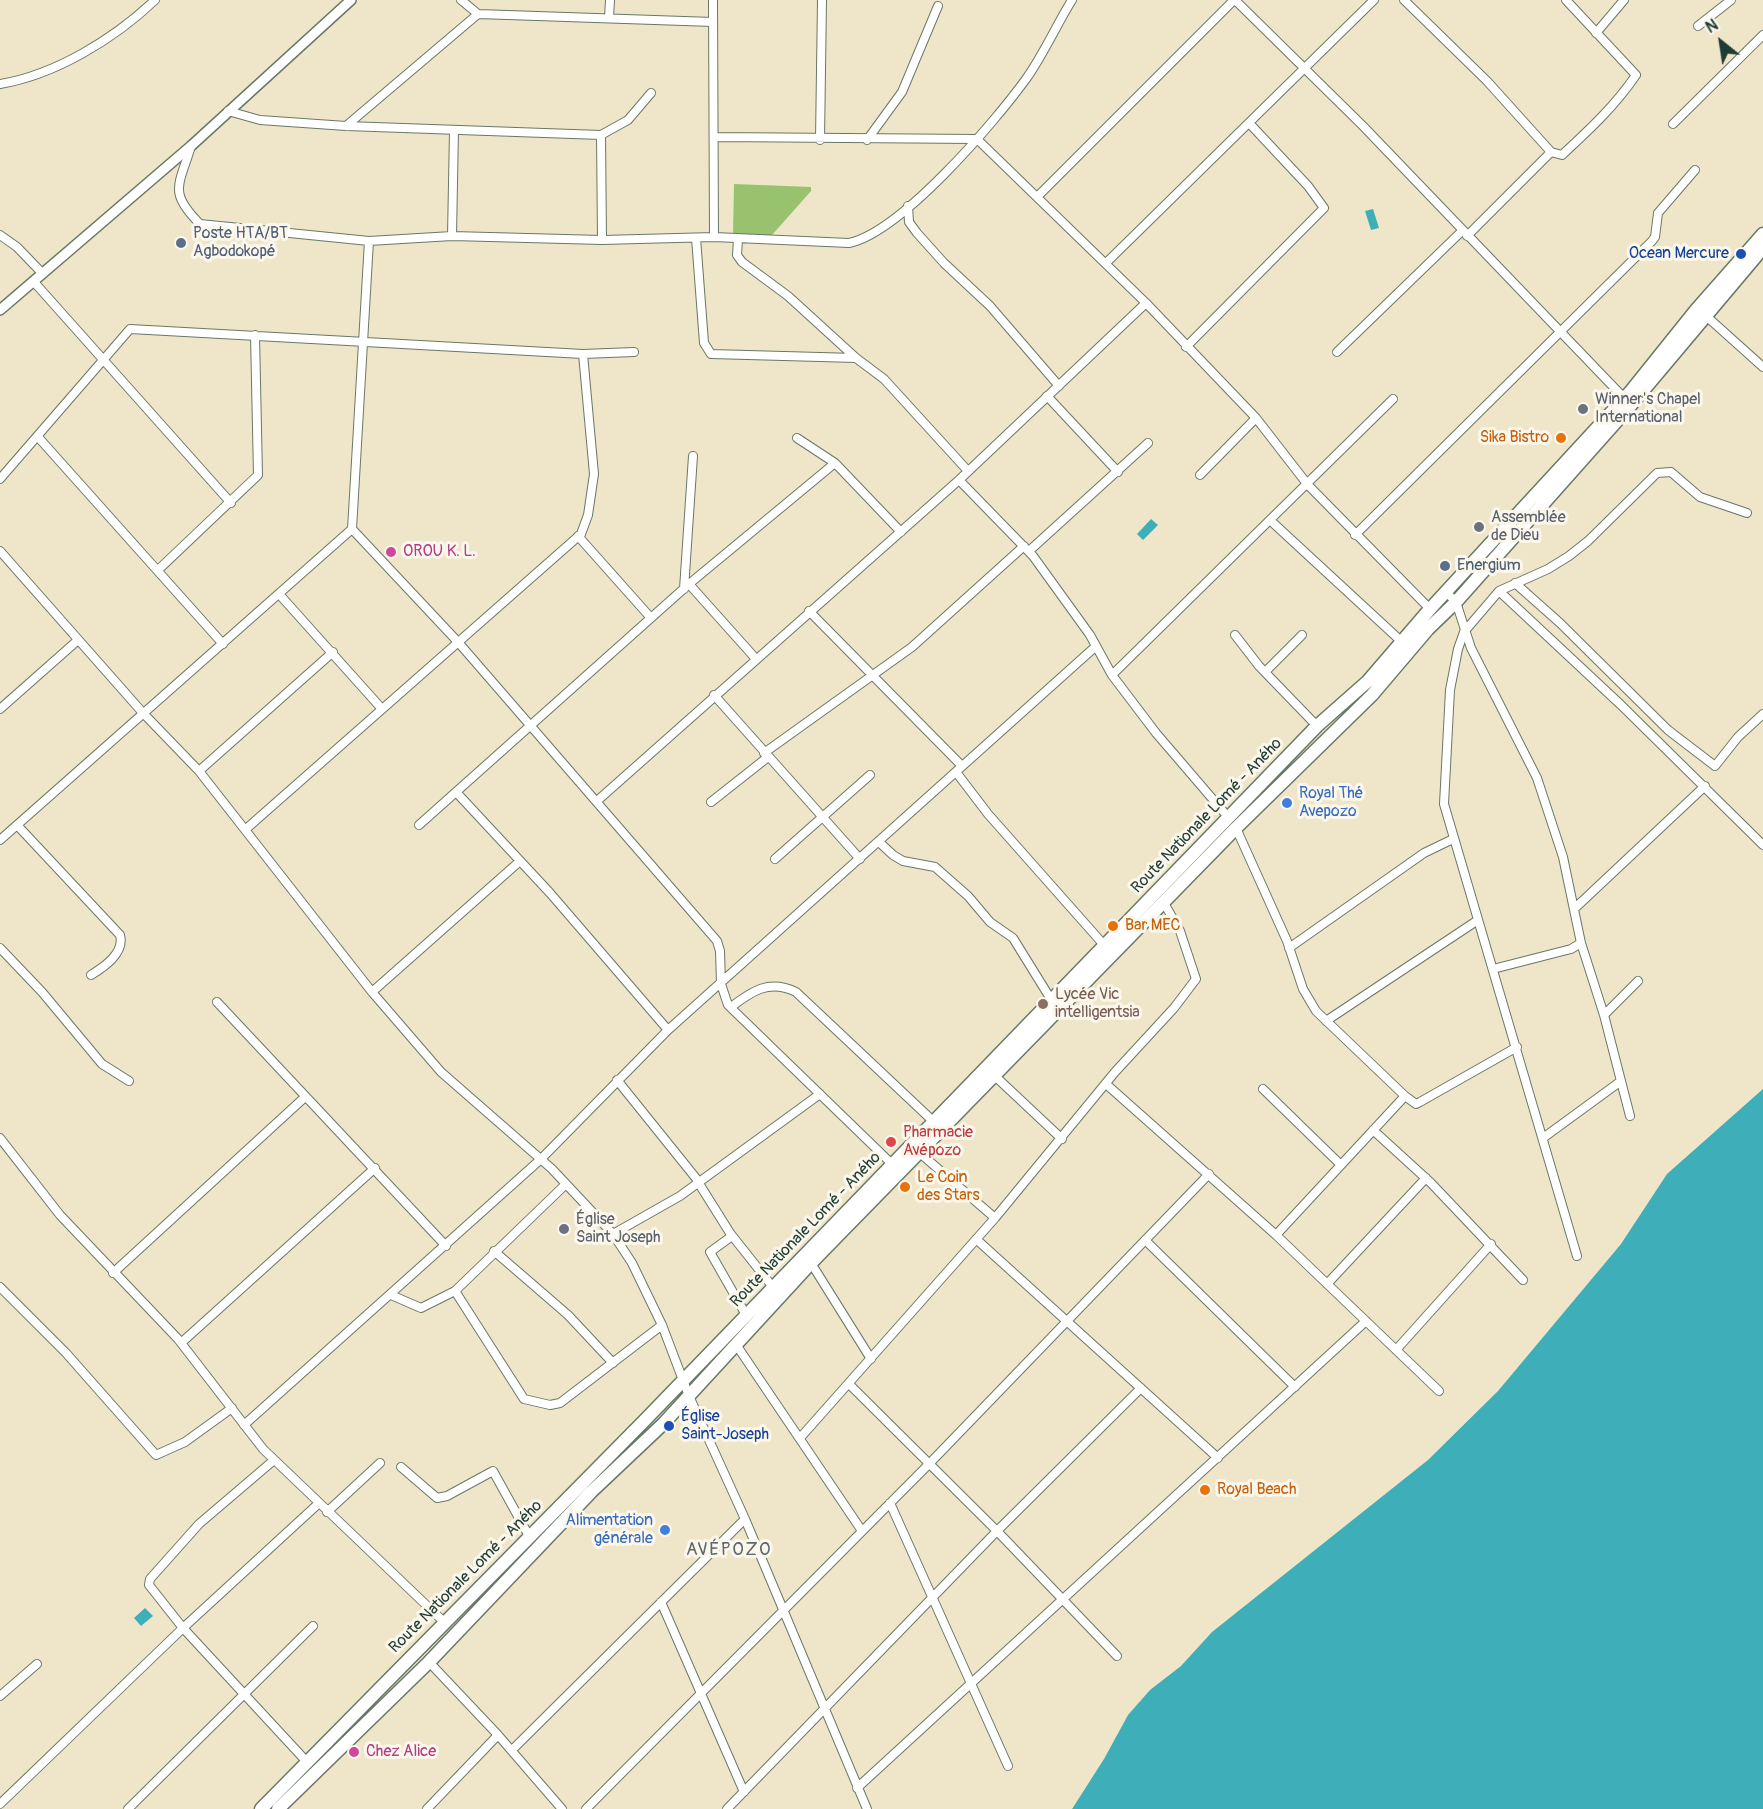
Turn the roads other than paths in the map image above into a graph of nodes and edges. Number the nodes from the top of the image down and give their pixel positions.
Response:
1 (154, 0) edge
2 (351, 0) edge
3 (462, 0) edge
4 (610, 0) edge
5 (713, 0) edge
6 (822, 0) edge
7 (1072, 0) edge
8 (1234, 0) edge
9 (1374, 0) edge
10 (1404, 0) edge
11 (1566, 0) edge
12 (1624, 0) edge
13 (1731, 0) edge
14 (938, 6) dead end
15 (478, 14) junction
16 (609, 18) junction
17 (713, 21) junction
18 (1698, 26) dead end
19 (1596, 33) junction
20 (1763, 35) edge
21 (1306, 68) junction
22 (0, 84) edge
23 (651, 93) dead end
24 (228, 111) junction
25 (1250, 124) junction
26 (1673, 124) dead end
27 (346, 126) junction
28 (454, 130) junction
29 (601, 135) junction
30 (715, 137) junction
31 (977, 139) junction
32 (820, 140) junction
33 (867, 140) junction
34 (191, 146) junction
35 (1551, 152) junction
36 (1695, 170) dead end
37 (1038, 196) junction
38 (908, 206) junction
39 (1464, 234) junction
40 (1763, 234) edge
41 (0, 235) edge
42 (452, 236) junction
43 (714, 237) junction
44 (696, 238) junction
45 (738, 239) junction
46 (602, 240) junction
47 (369, 241) junction
48 (1763, 248) edge
49 (1106, 263) junction
50 (42, 273) junction
51 (34, 282) junction
52 (1146, 303) junction
53 (0, 310) edge
54 (1705, 315) junction
55 (1560, 334) junction
56 (255, 335) junction
57 (362, 341) junction
58 (1186, 347) junction
59 (633, 352) dead end
60 (1336, 352) dead end
61 (583, 354) junction
62 (856, 358) junction
63 (104, 360) junction
64 (1763, 367) edge
65 (1059, 386) junction
66 (1047, 396) junction
67 (1393, 399) dead end
68 (1627, 401) junction
69 (1257, 418) junction
70 (38, 437) junction
71 (798, 438) dead end
72 (1148, 443) dead end
73 (693, 456) dead end
74 (835, 463) junction
75 (968, 471) junction
76 (1118, 472) junction
77 (1200, 475) dead end
78 (0, 479) edge
79 (959, 480) junction
80 (1308, 484) junction
81 (231, 503) junction
82 (1747, 513) dead end
83 (1271, 520) junction
84 (352, 528) junction
85 (901, 532) junction
86 (1355, 535) junction
87 (578, 536) junction
88 (1026, 548) junction
89 (0, 551) edge
90 (158, 570) junction
91 (1515, 583) junction
92 (686, 587) junction
93 (1500, 591) junction
94 (1446, 592) junction
95 (279, 594) junction
96 (1456, 602) junction
97 (1430, 609) junction
98 (809, 611) junction
99 (651, 618) junction
100 (1464, 632) junction
101 (1235, 635) dead end
102 (1302, 635) dead end
103 (78, 640) junction
104 (458, 642) junction
105 (1402, 642) junction
106 (224, 644) junction
107 (1095, 647) junction
108 (333, 651) junction
109 (756, 658) junction
110 (1265, 672) junction
111 (1112, 675) junction
112 (873, 676) junction
113 (714, 696) junction
114 (1, 706) edge
115 (382, 709) junction
116 (143, 713) junction
117 (1763, 714) edge
118 (532, 725) junction
119 (1317, 726) junction
120 (766, 755) junction
121 (959, 769) junction
122 (199, 771) junction
123 (870, 775) dead end
124 (1705, 786) junction
125 (456, 792) junction
126 (597, 801) junction
127 (711, 802) dead end
128 (1228, 817) junction
129 (823, 819) junction
130 (17, 825) junction
131 (419, 825) dead end
132 (1236, 828) junction
133 (246, 829) junction
134 (0, 840) edge
135 (1453, 840) junction
136 (879, 842) junction
137 (1763, 845) edge
138 (775, 859) dead end
139 (860, 859) junction
140 (520, 861) junction
141 (1164, 903) junction
142 (1574, 909) junction
143 (1478, 920) junction
144 (1581, 943) junction
145 (1104, 945) junction
146 (0, 948) edge
147 (1289, 948) junction
148 (1493, 969) junction
149 (92, 975) dead end
150 (1638, 981) dead end
151 (721, 984) junction
152 (372, 992) junction
153 (1052, 1001) junction
154 (218, 1002) dead end
155 (730, 1007) junction
156 (1604, 1015) junction
157 (1326, 1021) junction
158 (668, 1030) junction
159 (1517, 1047) junction
160 (996, 1077) junction
161 (617, 1080) junction
162 (129, 1081) dead end
163 (1621, 1081) junction
164 (1107, 1084) junction
165 (1263, 1089) dead end
166 (820, 1094) junction
167 (305, 1096) junction
168 (1405, 1096) junction
169 (1630, 1116) dead end
170 (934, 1122) junction
171 (1373, 1130) junction
172 (0, 1138) edge
173 (1544, 1138) junction
174 (1062, 1139) junction
175 (921, 1154) junction
176 (541, 1159) junction
177 (893, 1165) junction
178 (1341, 1165) junction
179 (375, 1168) junction
180 (1209, 1174) junction
181 (1426, 1178) junction
182 (698, 1182) junction
183 (566, 1184) junction
184 (996, 1218) junction
185 (613, 1234) junction
186 (1276, 1235) junction
187 (732, 1236) junction
188 (976, 1239) junction
189 (1145, 1240) junction
190 (1491, 1244) junction
191 (446, 1246) junction
192 (494, 1251) junction
193 (1577, 1256) dead end
194 (811, 1263) junction
195 (113, 1273) junction
196 (1523, 1280) dead end
197 (1327, 1284) junction
198 (772, 1286) junction
199 (0, 1287) edge
200 (455, 1291) junction
201 (392, 1295) junction
202 (746, 1315) junction
203 (1067, 1321) junction
204 (1366, 1321) junction
205 (662, 1325) junction
206 (181, 1343) junction
207 (737, 1346) junction
208 (1396, 1350) junction
209 (871, 1359) junction
210 (613, 1363) junction
211 (684, 1378) junction
212 (849, 1384) junction
213 (1295, 1387) junction
214 (1141, 1388) junction
215 (1439, 1391) dead end
216 (689, 1396) junction
217 (232, 1407) junction
218 (244, 1425) junction
219 (800, 1438) junction
220 (1218, 1458) junction
221 (274, 1460) junction
222 (380, 1462) dead end
223 (929, 1464) junction
224 (401, 1467) dead end
225 (890, 1503) junction
226 (318, 1504) junction
227 (327, 1512) junction
228 (745, 1519) junction
229 (862, 1531) junction
230 (997, 1532) junction
231 (529, 1536) junction
232 (934, 1598) junction
233 (1063, 1600) junction
234 (661, 1602) junction
235 (782, 1610) junction
236 (444, 1622) junction
237 (313, 1626) dead end
238 (183, 1628) junction
239 (1117, 1656) dead end
240 (429, 1662) junction
241 (37, 1664) dead end
242 (972, 1683) junction
243 (246, 1695) junction
244 (700, 1695) junction
245 (0, 1696) edge
246 (824, 1709) junction
247 (498, 1735) junction
248 (512, 1750) junction
249 (307, 1762) junction
250 (1008, 1766) dead end
251 (857, 1788) junction
252 (744, 1792) junction
253 (0, 1804) edge
254 (128, 1809) edge
255 (261, 1809) edge
256 (278, 1809) edge
257 (426, 1809) edge
258 (562, 1809) edge
259 (586, 1809) edge
260 (727, 1809) edge
261 (867, 1809) edge

1 - 22 street
2 - 24 street
3 - 15 street
4 - 16 street
5 - 17 street
6 - 32 street
7 - 31 street
8 - 21 street
8 - 37 street
9 - 21 street
10 - 35 street
11 - 19 street
12 - 19 street
13 - 18 street
14 - 33 street
15 - 16 street
15 - 27 street
16 - 17 street
17 - 30 street
19 - 35 street
20 - 26 street
21 - 25 street
21 - 39 street
23 - 29 street
24 - 27 street
24 - 34 street
25 - 49 street
25 - 58 street
27 - 28 street
28 - 29 street
28 - 42 street
29 - 46 street
30 - 32 street
30 - 43 street
31 - 33 street
31 - 37 street
31 - 38 street
32 - 33 street
34 - 47 street
34 - 50 street
35 - 39 street
36 - 55 street
37 - 49 street
38 - 45 street
38 - 65 street
39 - 55 street
39 - 60 street
40 - 68 highway
41 - 50 street
42 - 46 street
42 - 47 street
43 - 44 street
43 - 45 street
44 - 46 street
44 - 62 street
45 - 62 street
47 - 57 street
48 - 54 highway
49 - 52 street
50 - 51 street
51 - 53 street
51 - 63 street
52 - 58 street
52 - 65 street
54 - 64 street
54 - 68 highway
55 - 68 street
55 - 86 street
56 - 57 street
56 - 63 street
56 - 81 street
57 - 61 street
57 - 84 street
58 - 69 street
59 - 61 street
61 - 87 street
62 - 75 street
63 - 70 street
63 - 81 street
65 - 66 street
66 - 75 street
66 - 76 street
67 - 80 street
68 - 94 highway, Route Nationale Lomé - Aného
68 - 96 highway, Route Nationale Lomé - Aného
69 - 77 street
69 - 80 street
70 - 78 street
70 - 90 street
71 - 74 street
72 - 76 street
73 - 92 street
74 - 85 street
74 - 92 street
75 - 79 street
76 - 88 street
79 - 85 street
79 - 88 street
80 - 83 street
80 - 86 street
81 - 90 street
82 - 91 street
83 - 105 street
83 - 111 street
84 - 95 street
84 - 104 street
85 - 98 street
86 - 97 street
87 - 99 street
87 - 104 street
88 - 107 street
88 - 112 street
89 - 103 street
90 - 106 street
91 - 93 street
91 - 117 street
92 - 99 street
92 - 109 street
93 - 100 street
93 - 124 street
94 - 96 street
94 - 97 highway, Route Nationale Lomé - Aného
95 - 106 street
95 - 108 street
96 - 100 street
96 - 132 highway, Route Nationale Lomé - Aného
97 - 105 highway, Route Nationale Lomé - Aného
98 - 109 street
98 - 112 street
99 - 118 street
100 - 135 street
100 - 142 street
101 - 110 street
102 - 110 street
103 - 114 street
103 - 116 street
104 - 115 street
104 - 118 street
105 - 119 highway, Route Nationale Lomé - Aného
106 - 116 street
107 - 111 street
107 - 121 street
108 - 115 street
108 - 122 street
109 - 113 street
110 - 119 street
111 - 128 street
112 - 120 street
112 - 121 street
113 - 120 street
113 - 126 street
115 - 133 street
116 - 122 street
116 - 130 street
118 - 125 street
118 - 126 street
119 - 128 highway, Route Nationale Lomé - Aného
120 - 127 street
120 - 129 street
121 - 136 street
121 - 145 street
122 - 133 street
123 - 129 street
124 - 137 street
124 - 142 street
125 - 131 street
125 - 140 street
126 - 151 street
128 - 145 highway, Route Nationale Lomé - Aného
129 - 138 street
129 - 139 street
130 - 134 street
130 - 149 street
132 - 141 highway, Route Nationale Lomé - Aného
132 - 147 street
133 - 152 street
135 - 143 street
135 - 147 street
136 - 139 street
136 - 153 street
139 - 151 street
140 - 152 street
140 - 158 street
141 - 160 highway, Route Nationale Lomé - Aného
141 - 164 street
142 - 144 street
143 - 148 street
143 - 157 street
144 - 148 street
144 - 156 street
145 - 153 highway, Route Nationale Lomé - Aného
146 - 162 street
147 - 157 street
148 - 159 street
150 - 156 street
151 - 155 street
151 - 158 street
152 - 176 street
153 - 170 highway, Route Nationale Lomé - Aného
154 - 167 street
155 - 166 street
155 - 170 street
156 - 163 street
157 - 168 street
158 - 161 street
159 - 168 street
159 - 173 street
160 - 174 street
160 - 175 highway, Route Nationale Lomé - Aného
161 - 176 street
161 - 182 street
163 - 169 street
163 - 173 street
164 - 174 street
164 - 180 street
165 - 178 street
166 - 177 street
166 - 182 street
167 - 179 street
167 - 195 street
168 - 171 street
170 - 177 highway, Route Nationale Lomé - Aného
171 - 178 street
171 - 181 street
172 - 195 street
173 - 193 street
174 - 184 street
175 - 184 street
175 - 194 highway, Route Nationale Lomé - Aného
176 - 183 street
176 - 191 street
177 - 198 highway, Route Nationale Lomé - Aného
178 - 186 street
179 - 191 street
179 - 206 street
180 - 186 street
180 - 189 street
181 - 190 street
181 - 197 street
182 - 185 street
182 - 187 street
183 - 185 street
183 - 192 street
184 - 188 street
185 - 205 street
186 - 197 street
187 - 198 street
187 - 202 street
188 - 203 street
188 - 209 street
189 - 203 street
189 - 213 street
190 - 196 street
190 - 208 street
191 - 201 street
192 - 200 street
192 - 210 street
194 - 207 highway, Route Nationale Lomé - Aného
194 - 209 street
195 - 206 street
197 - 204 street
198 - 202 highway, Route Nationale Lomé - Aného
199 - 217 street
200 - 201 street
200 - 210 street
201 - 218 street
202 - 211 highway, Route Nationale Lomé - Aného
203 - 214 street
203 - 223 street
204 - 208 street
204 - 213 street
205 - 210 street
205 - 211 street
206 - 217 street
207 - 216 highway, Route Nationale Lomé - Aného
207 - 219 street
208 - 215 street
209 - 212 street
211 - 216 street
211 - 231 highway, Route Nationale Lomé - Aného
212 - 219 street
212 - 223 street
213 - 220 street
214 - 220 street
214 - 230 street
216 - 228 street
216 - 240 highway, Route Nationale Lomé - Aného
217 - 218 street
218 - 221 street
219 - 229 street
220 - 233 street
221 - 226 street
221 - 238 street
222 - 227 street
223 - 225 street
223 - 230 street
224 - 231 street
225 - 229 street
225 - 232 street
226 - 227 street
226 - 238 street
227 - 236 street
228 - 234 street
228 - 235 street
229 - 235 street
230 - 232 street
230 - 233 street
231 - 236 highway, Route Nationale Lomé - Aného
232 - 242 street
232 - 246 street
233 - 239 street
233 - 242 street
234 - 244 street
234 - 248 street
235 - 244 street
235 - 246 street
236 - 249 highway, Route Nationale Lomé - Aného
237 - 243 street
238 - 243 street
238 - 253 street
240 - 247 street
240 - 256 highway, Route Nationale Lomé - Aného
241 - 245 street
242 - 250 street
242 - 251 street
243 - 249 street
243 - 254 street
244 - 252 street
244 - 259 street
246 - 251 street
246 - 252 street
247 - 248 street
247 - 257 street
248 - 258 street
249 - 255 highway, Route Nationale Lomé - Aného
251 - 261 street
252 - 260 street

